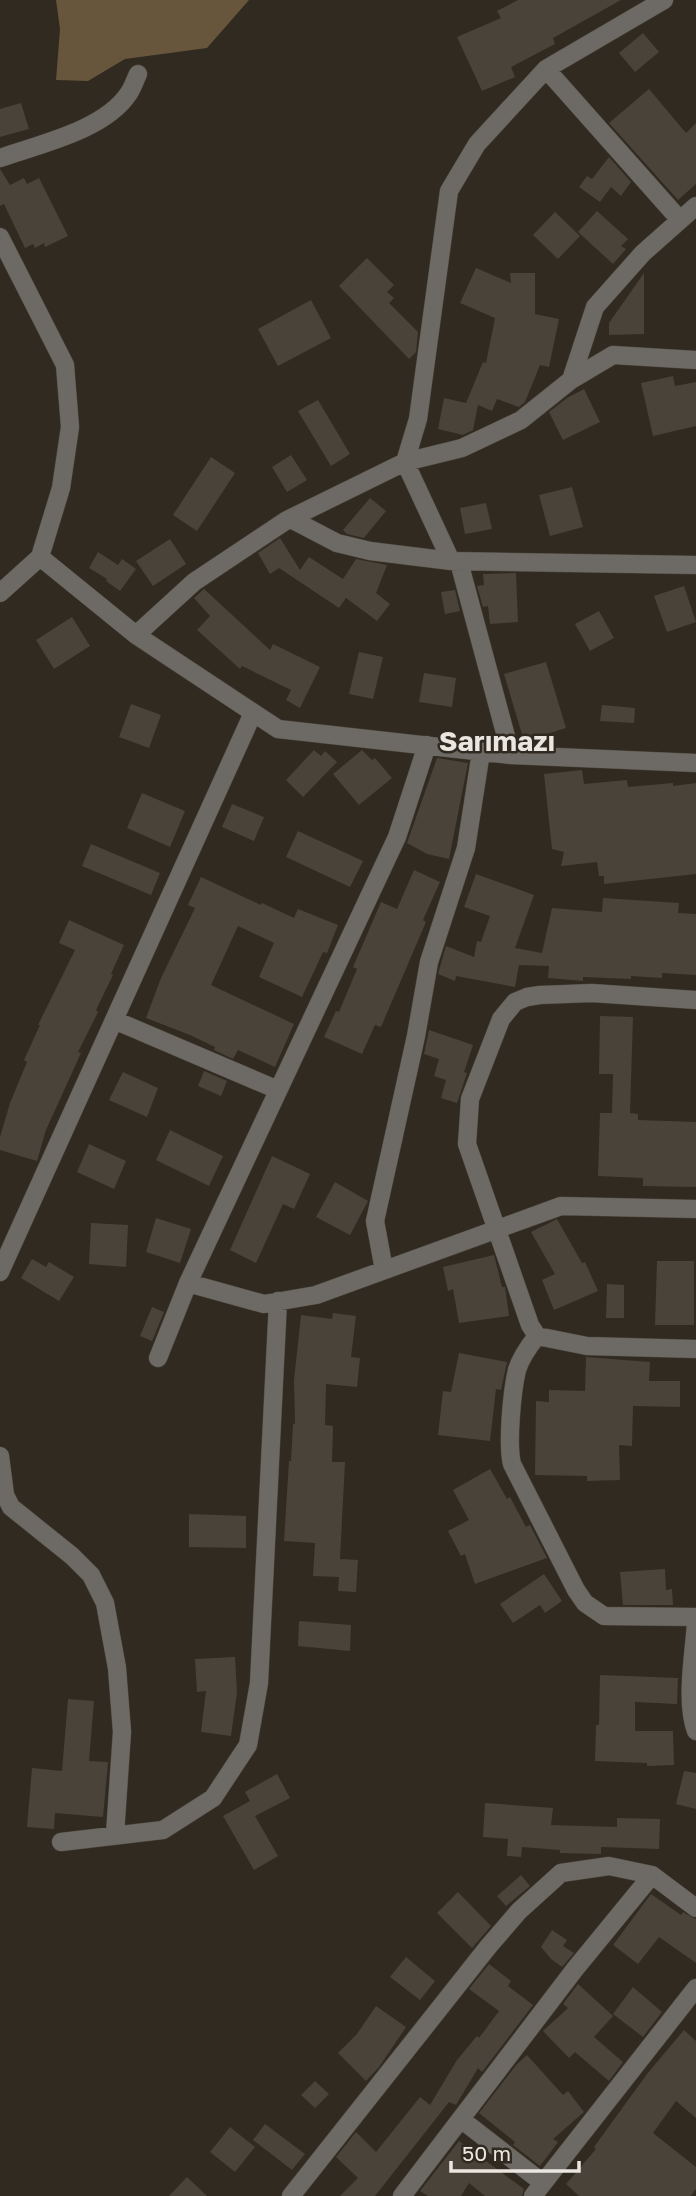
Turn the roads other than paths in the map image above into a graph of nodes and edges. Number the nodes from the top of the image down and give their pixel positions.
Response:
1 (664, 0) edge
2 (546, 69) junction
3 (138, 74) dead end
4 (0, 158) edge
5 (696, 206) edge
6 (680, 220) junction
7 (0, 237) edge
8 (696, 360) edge
9 (571, 380) junction
10 (405, 462) junction
11 (291, 519) junction
12 (40, 557) junction
13 (455, 562) junction
14 (696, 565) edge
15 (0, 593) edge
16 (136, 635) junction
17 (253, 713) junction
18 (427, 745) junction
19 (481, 752) junction
20 (511, 755) junction
21 (696, 763) edge
22 (696, 1000) edge
23 (114, 1020) junction
24 (278, 1090) junction
25 (696, 1209) edge
26 (496, 1230) junction
27 (384, 1270) junction
28 (0, 1272) edge
29 (188, 1283) junction
30 (278, 1301) junction
31 (537, 1336) junction
32 (696, 1349) edge
33 (158, 1358) dead end
34 (0, 1457) edge
35 (696, 1617) edge
36 (696, 1623) edge
37 (696, 1731) edge
38 (115, 1834) junction
39 (61, 1842) dead end
40 (652, 1875) junction
41 (696, 1908) edge
42 (696, 1988) edge
43 (462, 2119) junction
44 (538, 2190) edge
45 (291, 2196) edge
46 (402, 2196) edge

1 - 2 street
2 - 6 street
2 - 10 street
3 - 4 street
5 - 6 street
6 - 9 street
7 - 12 street
8 - 9 street
9 - 10 street
10 - 11 street
10 - 13 street
11 - 13 street
11 - 16 street
12 - 15 street
12 - 16 street
13 - 14 street
13 - 20 street
16 - 17 street
17 - 18 street
17 - 23 street
18 - 19 street
18 - 24 street
19 - 20 street
19 - 27 street
20 - 21 street
22 - 26 street
23 - 24 street
23 - 28 street
24 - 29 street
25 - 26 street
26 - 27 street
26 - 31 street
27 - 30 street
29 - 30 street
29 - 33 street
30 - 38 street
31 - 32 street
31 - 35 street
34 - 38 street
36 - 37 street
38 - 39 street
40 - 41 street
40 - 43 street
40 - 45 street
42 - 44 street
43 - 44 street
43 - 46 street

